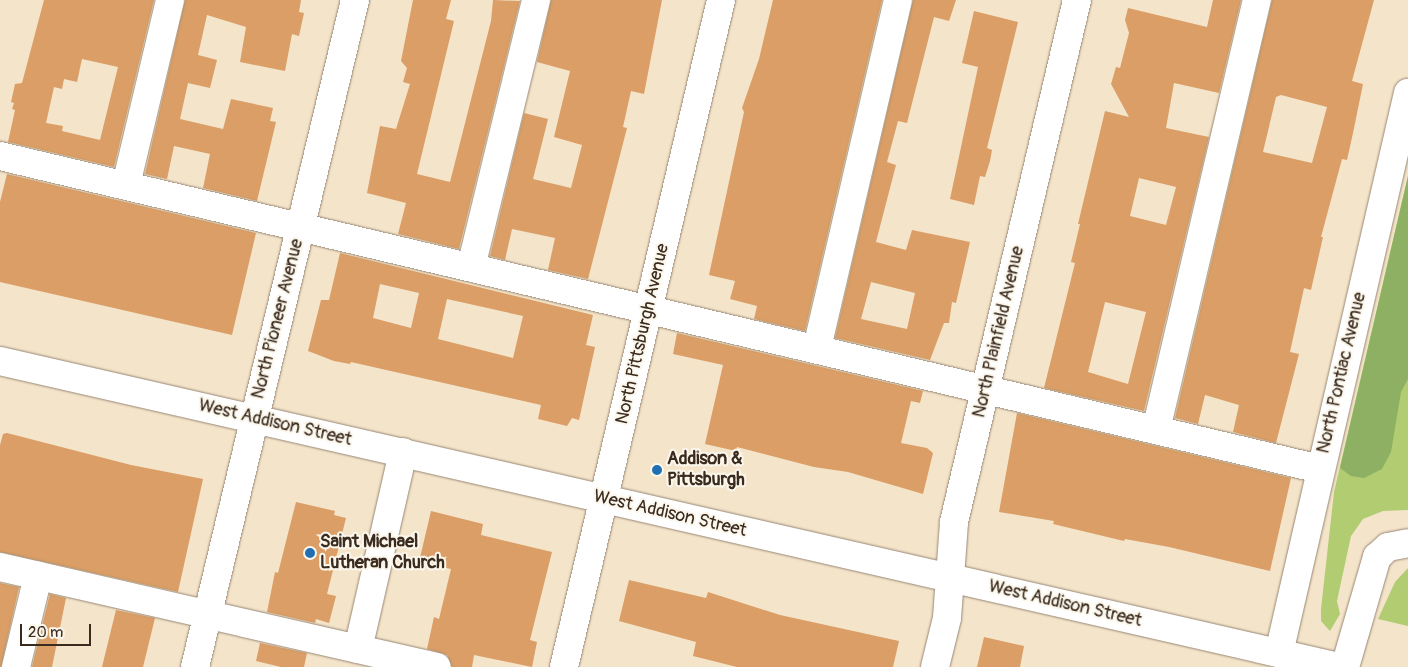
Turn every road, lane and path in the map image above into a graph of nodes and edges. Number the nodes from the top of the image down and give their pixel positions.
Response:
1 (170, 0) edge
2 (355, 0) edge
3 (536, 0) edge
4 (721, 0) edge
5 (898, 0) edge
6 (1077, 0) edge
7 (1257, 0) edge
8 (1408, 93) edge
9 (0, 156) edge
10 (126, 185) junction
11 (300, 226) junction
12 (471, 267) junction
13 (649, 308) junction
14 (817, 348) junction
15 (0, 361) edge
16 (985, 388) junction
17 (254, 418) junction
18 (1156, 430) junction
19 (402, 452) junction
20 (1320, 469) junction
21 (604, 499) junction
22 (1408, 542) edge
23 (0, 567) edge
24 (38, 576) junction
25 (950, 578) junction
26 (208, 614) junction
27 (358, 648) junction
28 (1279, 653) junction
29 (386, 661) edge
30 (1312, 664) edge
31 (16, 667) edge
32 (195, 667) edge
33 (437, 667) edge
34 (564, 667) edge
35 (935, 667) edge
36 (1340, 667) edge
37 (1345, 667) edge

1 - 10 street
2 - 11 street, North Pioneer Avenue
3 - 12 street
4 - 13 street, North Pittsburgh Avenue
5 - 14 street
6 - 16 street, North Plainfield Avenue
7 - 18 street
8 - 20 street, North Pontiac Avenue
9 - 10 street
10 - 11 street
11 - 12 street
11 - 17 street, North Pioneer Avenue
12 - 13 street
13 - 14 street
13 - 21 street, North Pittsburgh Avenue
14 - 16 street
15 - 17 street, West Addison Street
16 - 18 street
16 - 25 street, North Plainfield Avenue
17 - 19 street, West Addison Street
17 - 26 street, North Pioneer Avenue
18 - 20 street
19 - 21 street, West Addison Street
19 - 27 street
20 - 28 street, North Pontiac Avenue
21 - 25 street, West Addison Street
21 - 34 street, North Pittsburgh Avenue
22 - 37 street
23 - 24 street
24 - 26 street
24 - 31 street
25 - 28 street, West Addison Street
25 - 35 street, North Plainfield Avenue
26 - 27 street
26 - 32 street, North Pioneer Avenue
27 - 29 street
28 - 30 street, West Addison Street
29 - 33 street
30 - 36 street, West Addison Street

